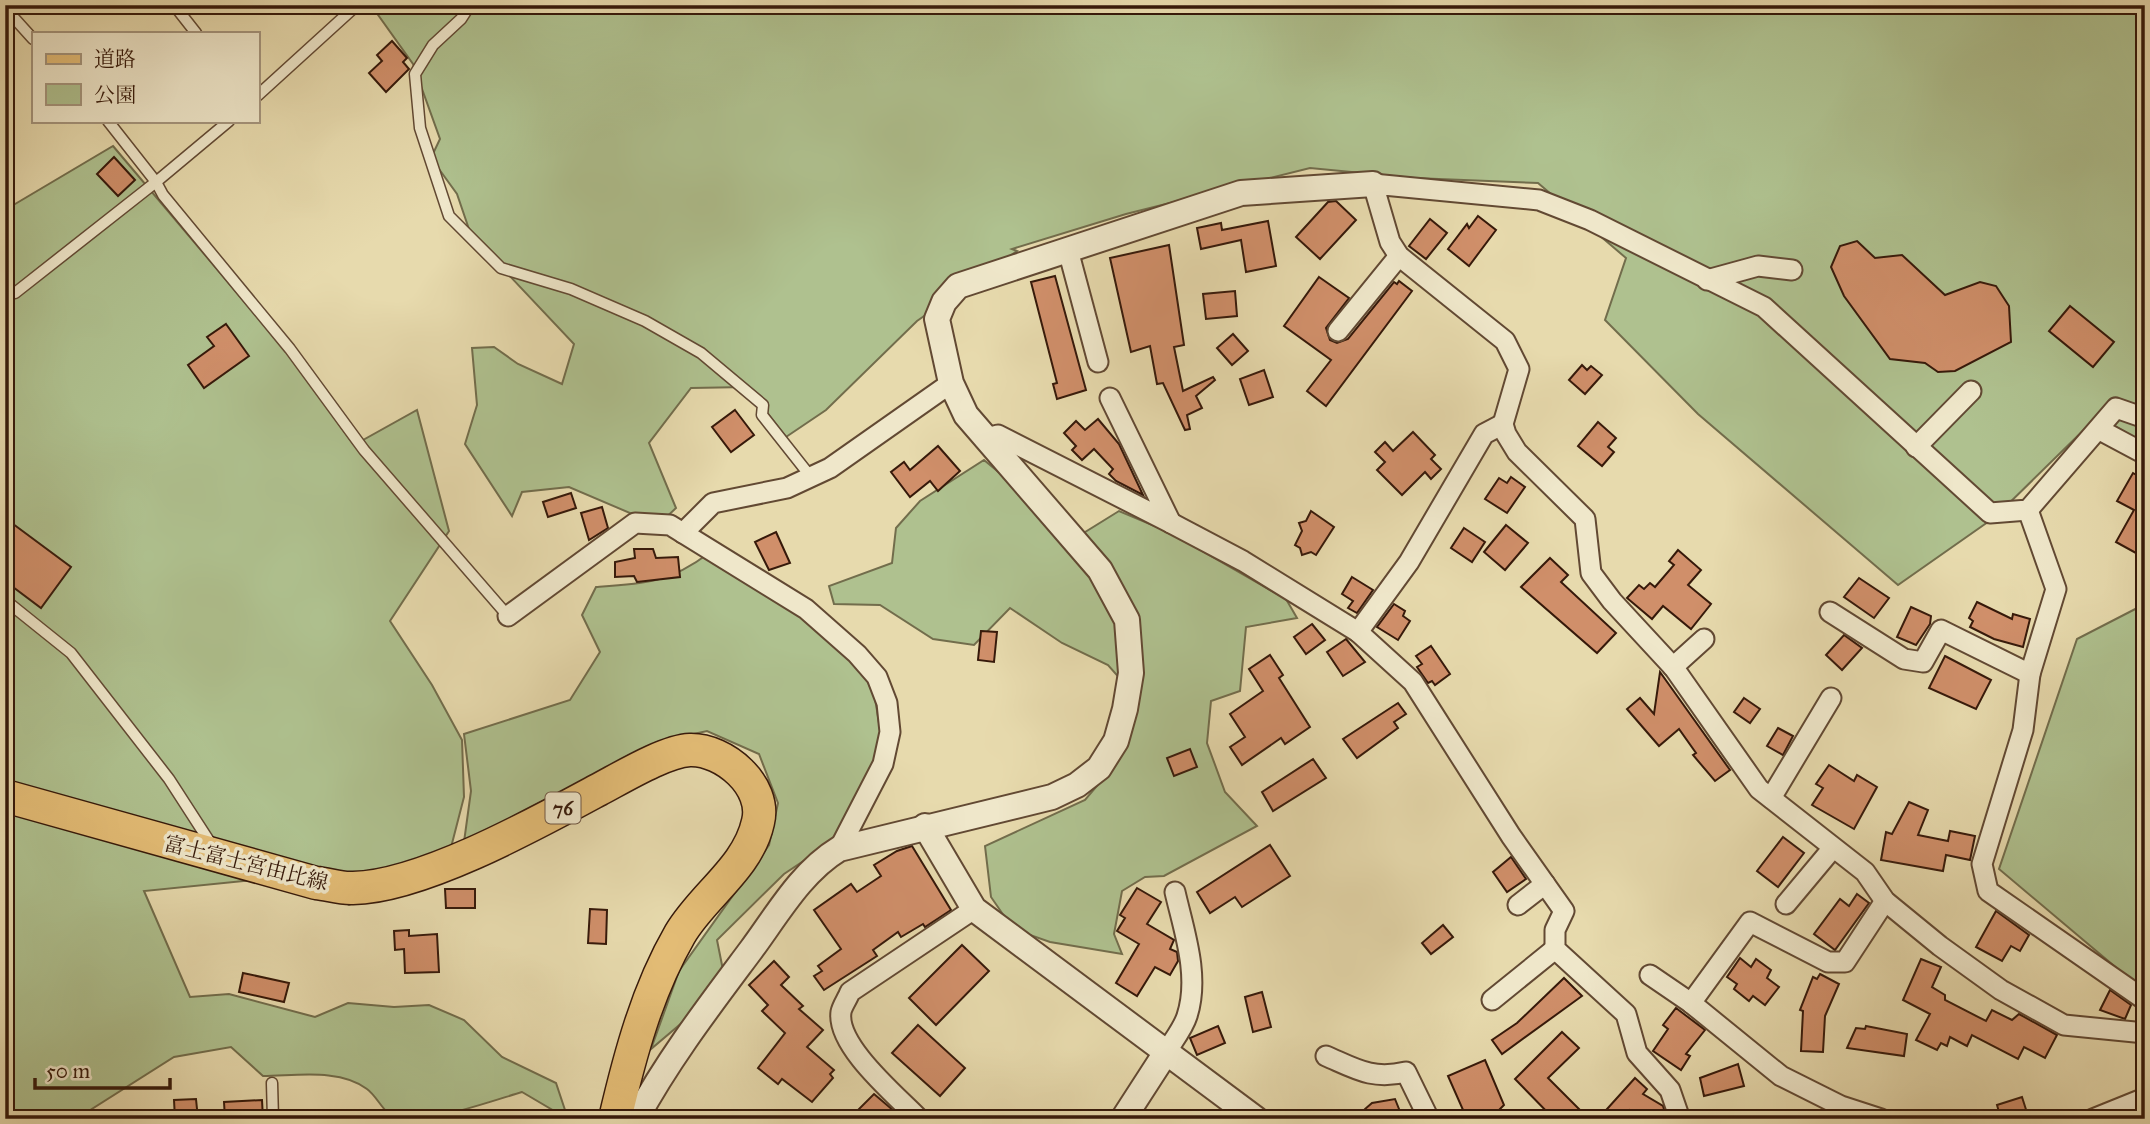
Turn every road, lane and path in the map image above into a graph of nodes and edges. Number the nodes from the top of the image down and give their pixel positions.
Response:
1 (174, 5) edge
2 (357, 5) edge
3 (470, 5) edge
4 (5, 8) edge
5 (195, 32) edge
6 (32, 38) edge
7 (259, 94) edge
8 (109, 122) edge
9 (228, 122) edge
10 (156, 182) junction
11 (1373, 184) junction
12 (1068, 250) junction
13 (1399, 256) junction
14 (1792, 270) dead end
15 (1707, 280) junction
16 (15, 293) dead end
17 (1339, 331) dead end
18 (1098, 362) dead end
19 (951, 383) junction
20 (1971, 391) dead end
21 (1110, 398) dead end
22 (2139, 416) dead end
23 (1503, 424) junction
24 (2100, 430) junction
25 (984, 439) junction
26 (1916, 447) junction
27 (2145, 454) edge
28 (811, 478) junction
29 (2028, 510) junction
30 (1171, 523) junction
31 (683, 533) junction
32 (5, 600) edge
33 (1830, 612) dead end
34 (508, 616) joint
35 (1358, 632) junction
36 (1704, 639) dead end
37 (1673, 667) junction
38 (2030, 674) junction
39 (1831, 698) dead end
40 (5, 796) edge
41 (1770, 798) junction
42 (925, 827) junction
43 (839, 849) junction
44 (1832, 849) junction
45 (219, 857) junction
46 (1545, 884) junction
47 (1175, 892) dead end
48 (1885, 901) junction
49 (1786, 904) dead end
50 (1518, 905) dead end
51 (974, 909) junction
52 (1555, 949) junction
53 (1650, 975) dead end
54 (1492, 1000) dead end
55 (2145, 1000) edge
56 (1691, 1003) junction
57 (2145, 1033) edge
58 (1165, 1054) junction
59 (1326, 1056) dead end
60 (272, 1083) dead end
61 (2145, 1098) edge
62 (273, 1119) edge
63 (615, 1119) edge
64 (636, 1119) edge
65 (919, 1119) edge
66 (1123, 1119) edge
67 (1256, 1119) edge
68 (1429, 1119) edge
69 (1680, 1119) edge
70 (1881, 1119) edge
71 (2094, 1119) edge

1 - 5 lane
2 - 7 lane
3 - 28 lane
4 - 6 lane
8 - 10 lane
9 - 10 lane
10 - 16 lane
10 - 34 lane
11 - 12 street
11 - 13 street
11 - 15 street
12 - 18 street
12 - 19 street
13 - 17 street
13 - 23 street
14 - 15 street
15 - 26 street
19 - 25 street
19 - 28 street
20 - 26 street
21 - 30 street
22 - 24 street
23 - 35 street
23 - 37 street
24 - 27 street
24 - 29 street
25 - 30 street
25 - 42 street
26 - 29 street
28 - 31 street
29 - 38 street
30 - 35 street
31 - 34 street
31 - 43 street
32 - 45 lane
33 - 38 street
35 - 46 street
36 - 37 street
37 - 41 street
38 - 55 street
39 - 41 street
40 - 45 main road, 富士富士宮由比線 / 76
41 - 44 street
42 - 43 street
42 - 51 street
43 - 64 street
44 - 48 street
44 - 49 street
45 - 63 main road, 富士富士宮由比線 / 76
46 - 50 street
46 - 52 street
47 - 58 street
48 - 56 street
48 - 57 street
51 - 58 street
51 - 65 street
52 - 54 street
52 - 69 street
53 - 56 street
56 - 70 street
58 - 66 street
58 - 67 street
59 - 68 street
60 - 62 lane
61 - 71 street

